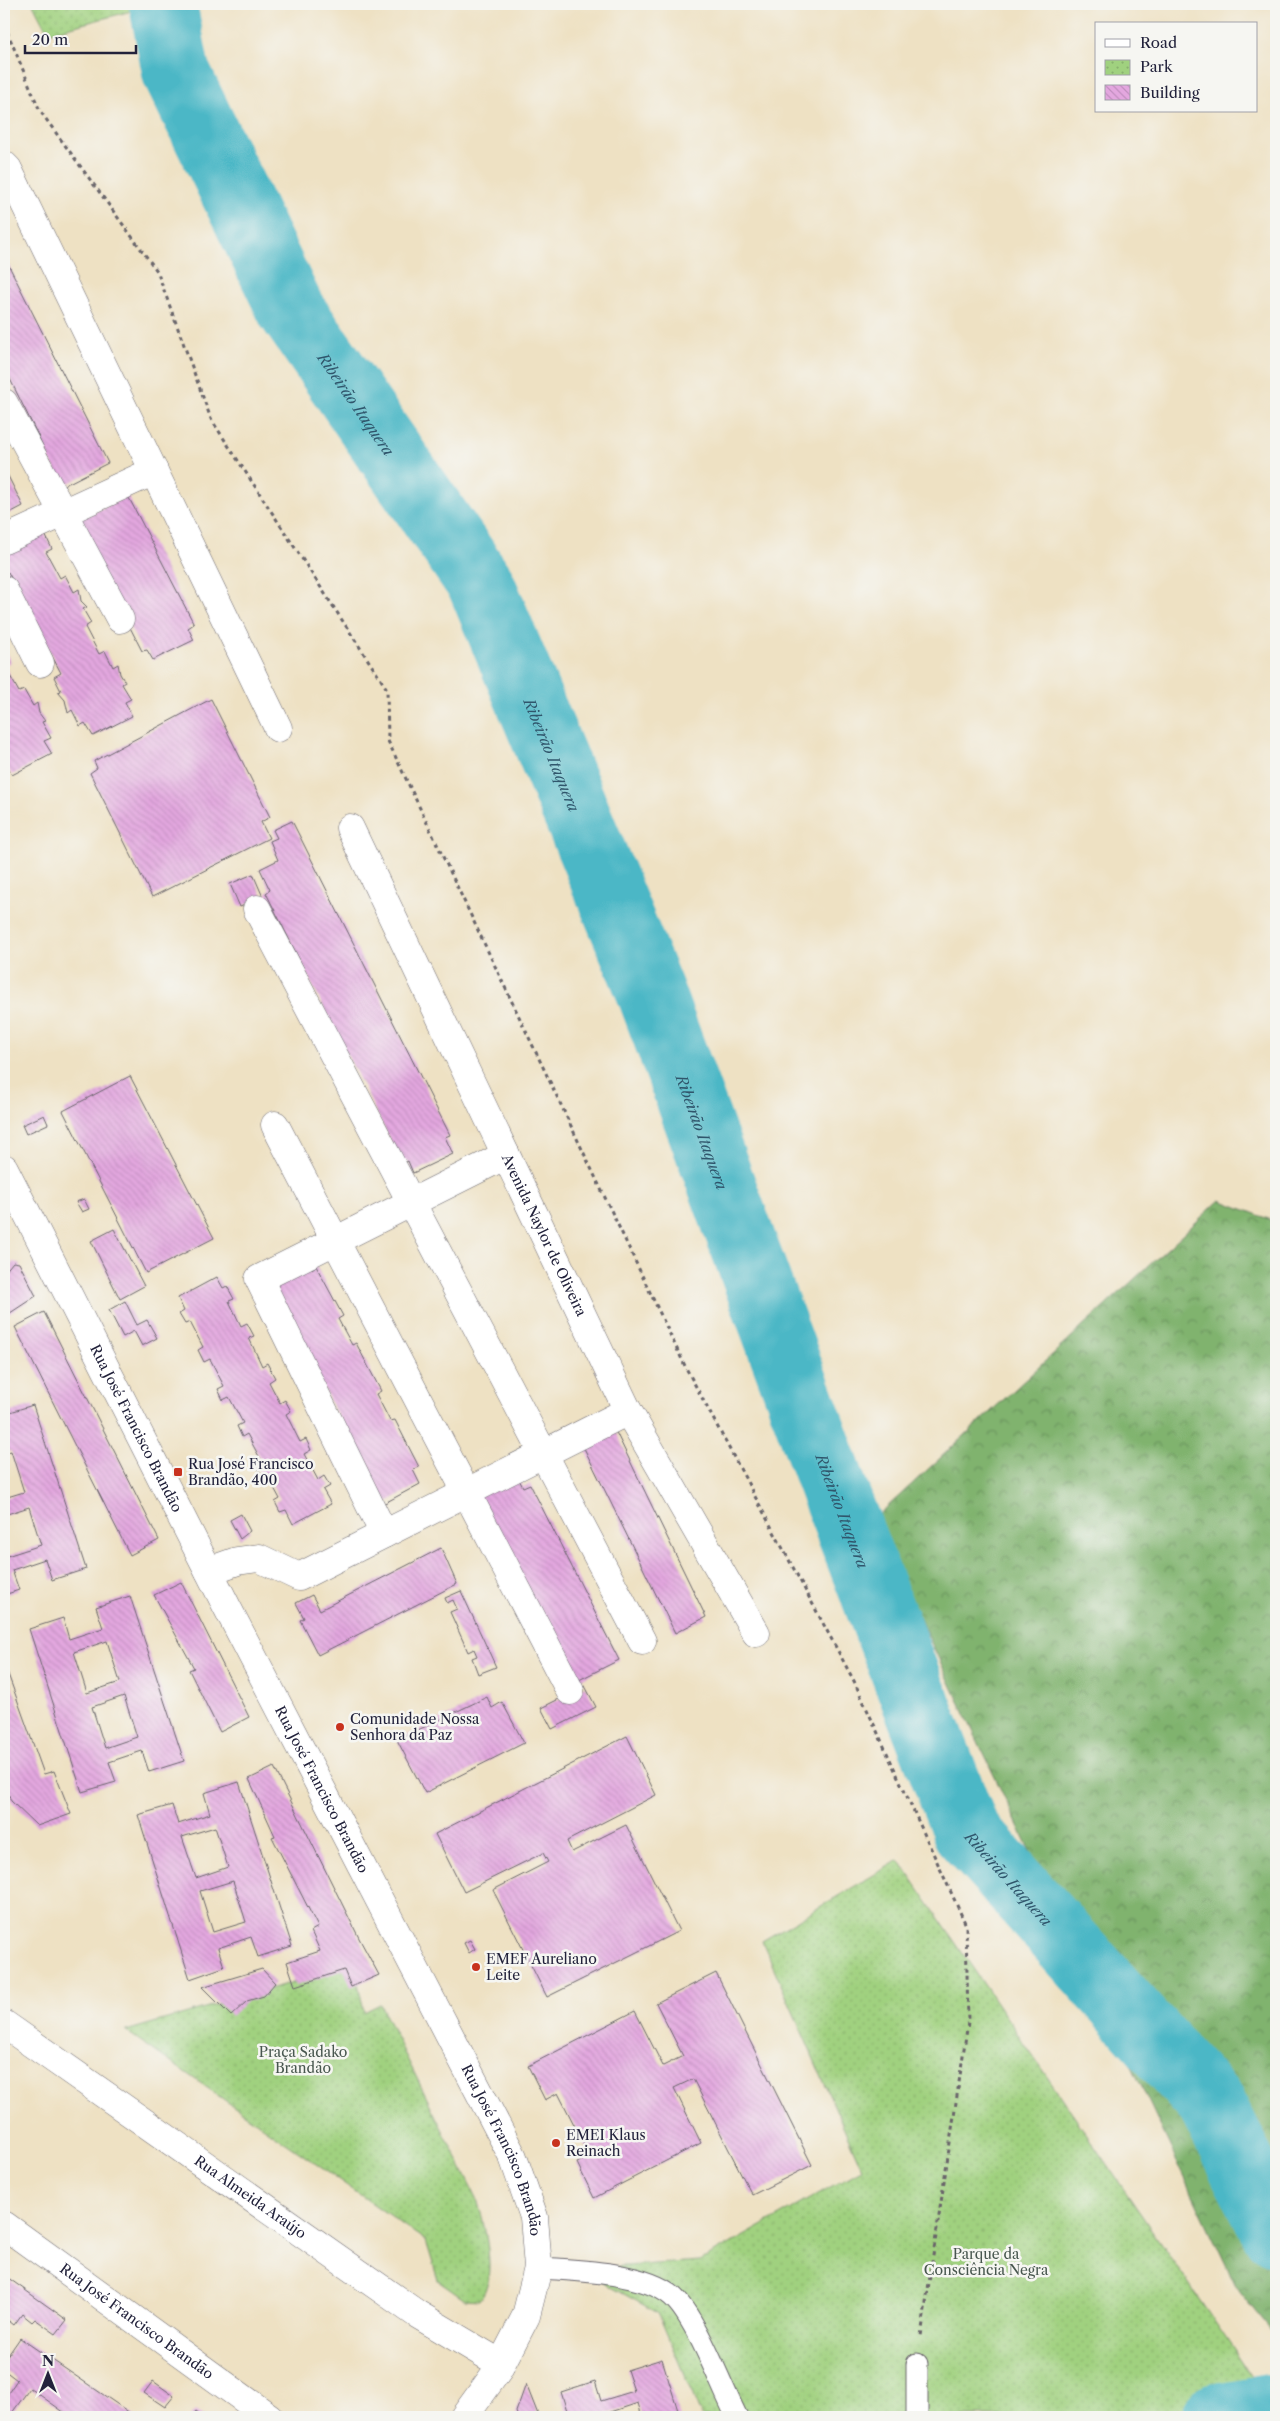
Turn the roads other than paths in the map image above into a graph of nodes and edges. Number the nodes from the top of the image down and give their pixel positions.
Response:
1 (4, 165) edge
2 (4, 403) edge
3 (154, 471) junction
4 (63, 511) junction
5 (4, 540) edge
6 (4, 590) edge
7 (120, 619) dead end
8 (40, 662) dead end
9 (278, 728) dead end
10 (350, 828) dead end
11 (256, 909) dead end
12 (275, 1125) dead end
13 (506, 1155) junction
14 (7, 1187) edge
15 (412, 1202) junction
16 (335, 1241) junction
17 (628, 1411) junction
18 (544, 1453) junction
19 (466, 1492) junction
20 (384, 1534) junction
21 (209, 1571) junction
22 (756, 1633) dead end
23 (642, 1640) dead end
24 (570, 1691) dead end
25 (4, 2024) edge
26 (4, 2225) edge
27 (538, 2268) junction
28 (501, 2364) junction
29 (916, 2364) road end
30 (269, 2417) edge
31 (464, 2417) edge
32 (737, 2417) edge
33 (917, 2417) edge

1 - 3 street
2 - 4 street
3 - 4 street
3 - 9 street
4 - 5 street
4 - 7 street
6 - 8 street
10 - 13 street, Avenida Naylor de Oliveira
11 - 15 street
12 - 16 street
13 - 15 street
13 - 17 street, Avenida Naylor de Oliveira
14 - 21 street, Rua José Francisco Brandão
15 - 16 street
15 - 18 street
16 - 19 street
16 - 20 street
17 - 18 street
17 - 22 street, Avenida Naylor de Oliveira
18 - 19 street
18 - 23 street
19 - 20 street
19 - 24 street
20 - 21 street
21 - 27 street, Rua José Francisco Brandão
25 - 28 street, Rua Almeida Araújo
26 - 30 street, Rua José Francisco Brandão
27 - 28 street, Rua José Francisco Brandão
27 - 32 lane
28 - 31 street, Rua José Francisco Brandão
29 - 33 lane

